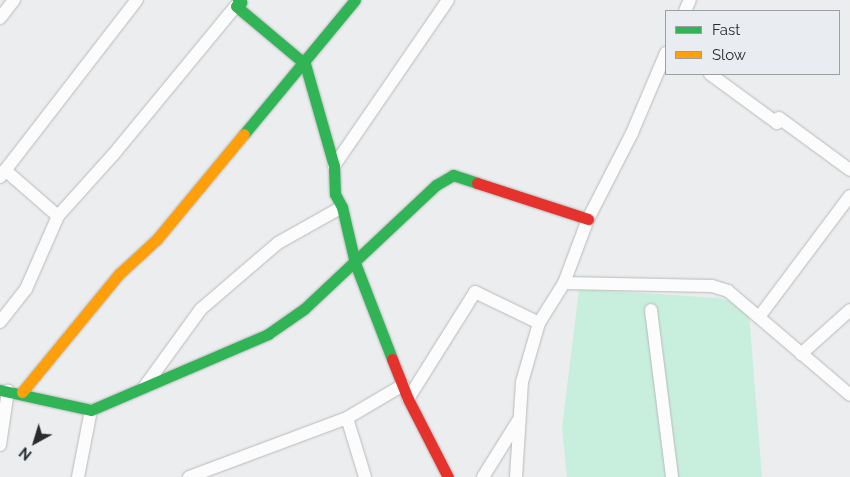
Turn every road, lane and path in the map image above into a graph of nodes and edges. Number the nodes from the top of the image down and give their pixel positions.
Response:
1 (14, 0) edge
2 (138, 0) edge
3 (355, 0) edge
4 (448, 0) edge
5 (239, 2) edge
6 (0, 18) edge
7 (665, 55) edge
8 (305, 64) junction
9 (711, 75) edge
10 (334, 166) junction
11 (850, 170) edge
12 (3, 174) edge
13 (850, 196) edge
14 (342, 207) junction
15 (58, 216) junction
16 (588, 219) junction
17 (354, 263) junction
18 (564, 282) junction
19 (651, 310) dead end
20 (850, 310) edge
21 (760, 317) junction
22 (0, 322) edge
23 (539, 323) junction
24 (801, 354) junction
25 (403, 385) junction
26 (4, 390) edge
27 (142, 390) junction
28 (22, 392) junction
29 (850, 395) edge
30 (408, 399) junction
31 (91, 410) junction
32 (347, 418) junction
33 (520, 419) junction
34 (0, 444) edge
35 (78, 477) edge
36 (189, 477) edge
37 (365, 477) edge
38 (448, 477) edge
39 (483, 477) edge
40 (516, 477) edge
41 (672, 477) edge

1 - 6 street
2 - 12 street
3 - 8 street
4 - 10 street
5 - 8 street
5 - 15 street
7 - 16 street
8 - 10 street
8 - 28 street
9 - 11 street
10 - 14 street
12 - 15 street
13 - 21 street
14 - 17 street
14 - 27 street
15 - 22 street
16 - 17 street
16 - 18 street
17 - 25 street
17 - 27 street
18 - 21 street
18 - 23 street
19 - 41 street
20 - 24 street
21 - 24 street
23 - 30 street
23 - 33 street
24 - 29 street
25 - 30 street
25 - 32 street
26 - 28 street
26 - 34 street
27 - 31 street
28 - 31 street
30 - 38 street
31 - 35 street
32 - 36 street
32 - 37 street
33 - 39 street
33 - 40 street

